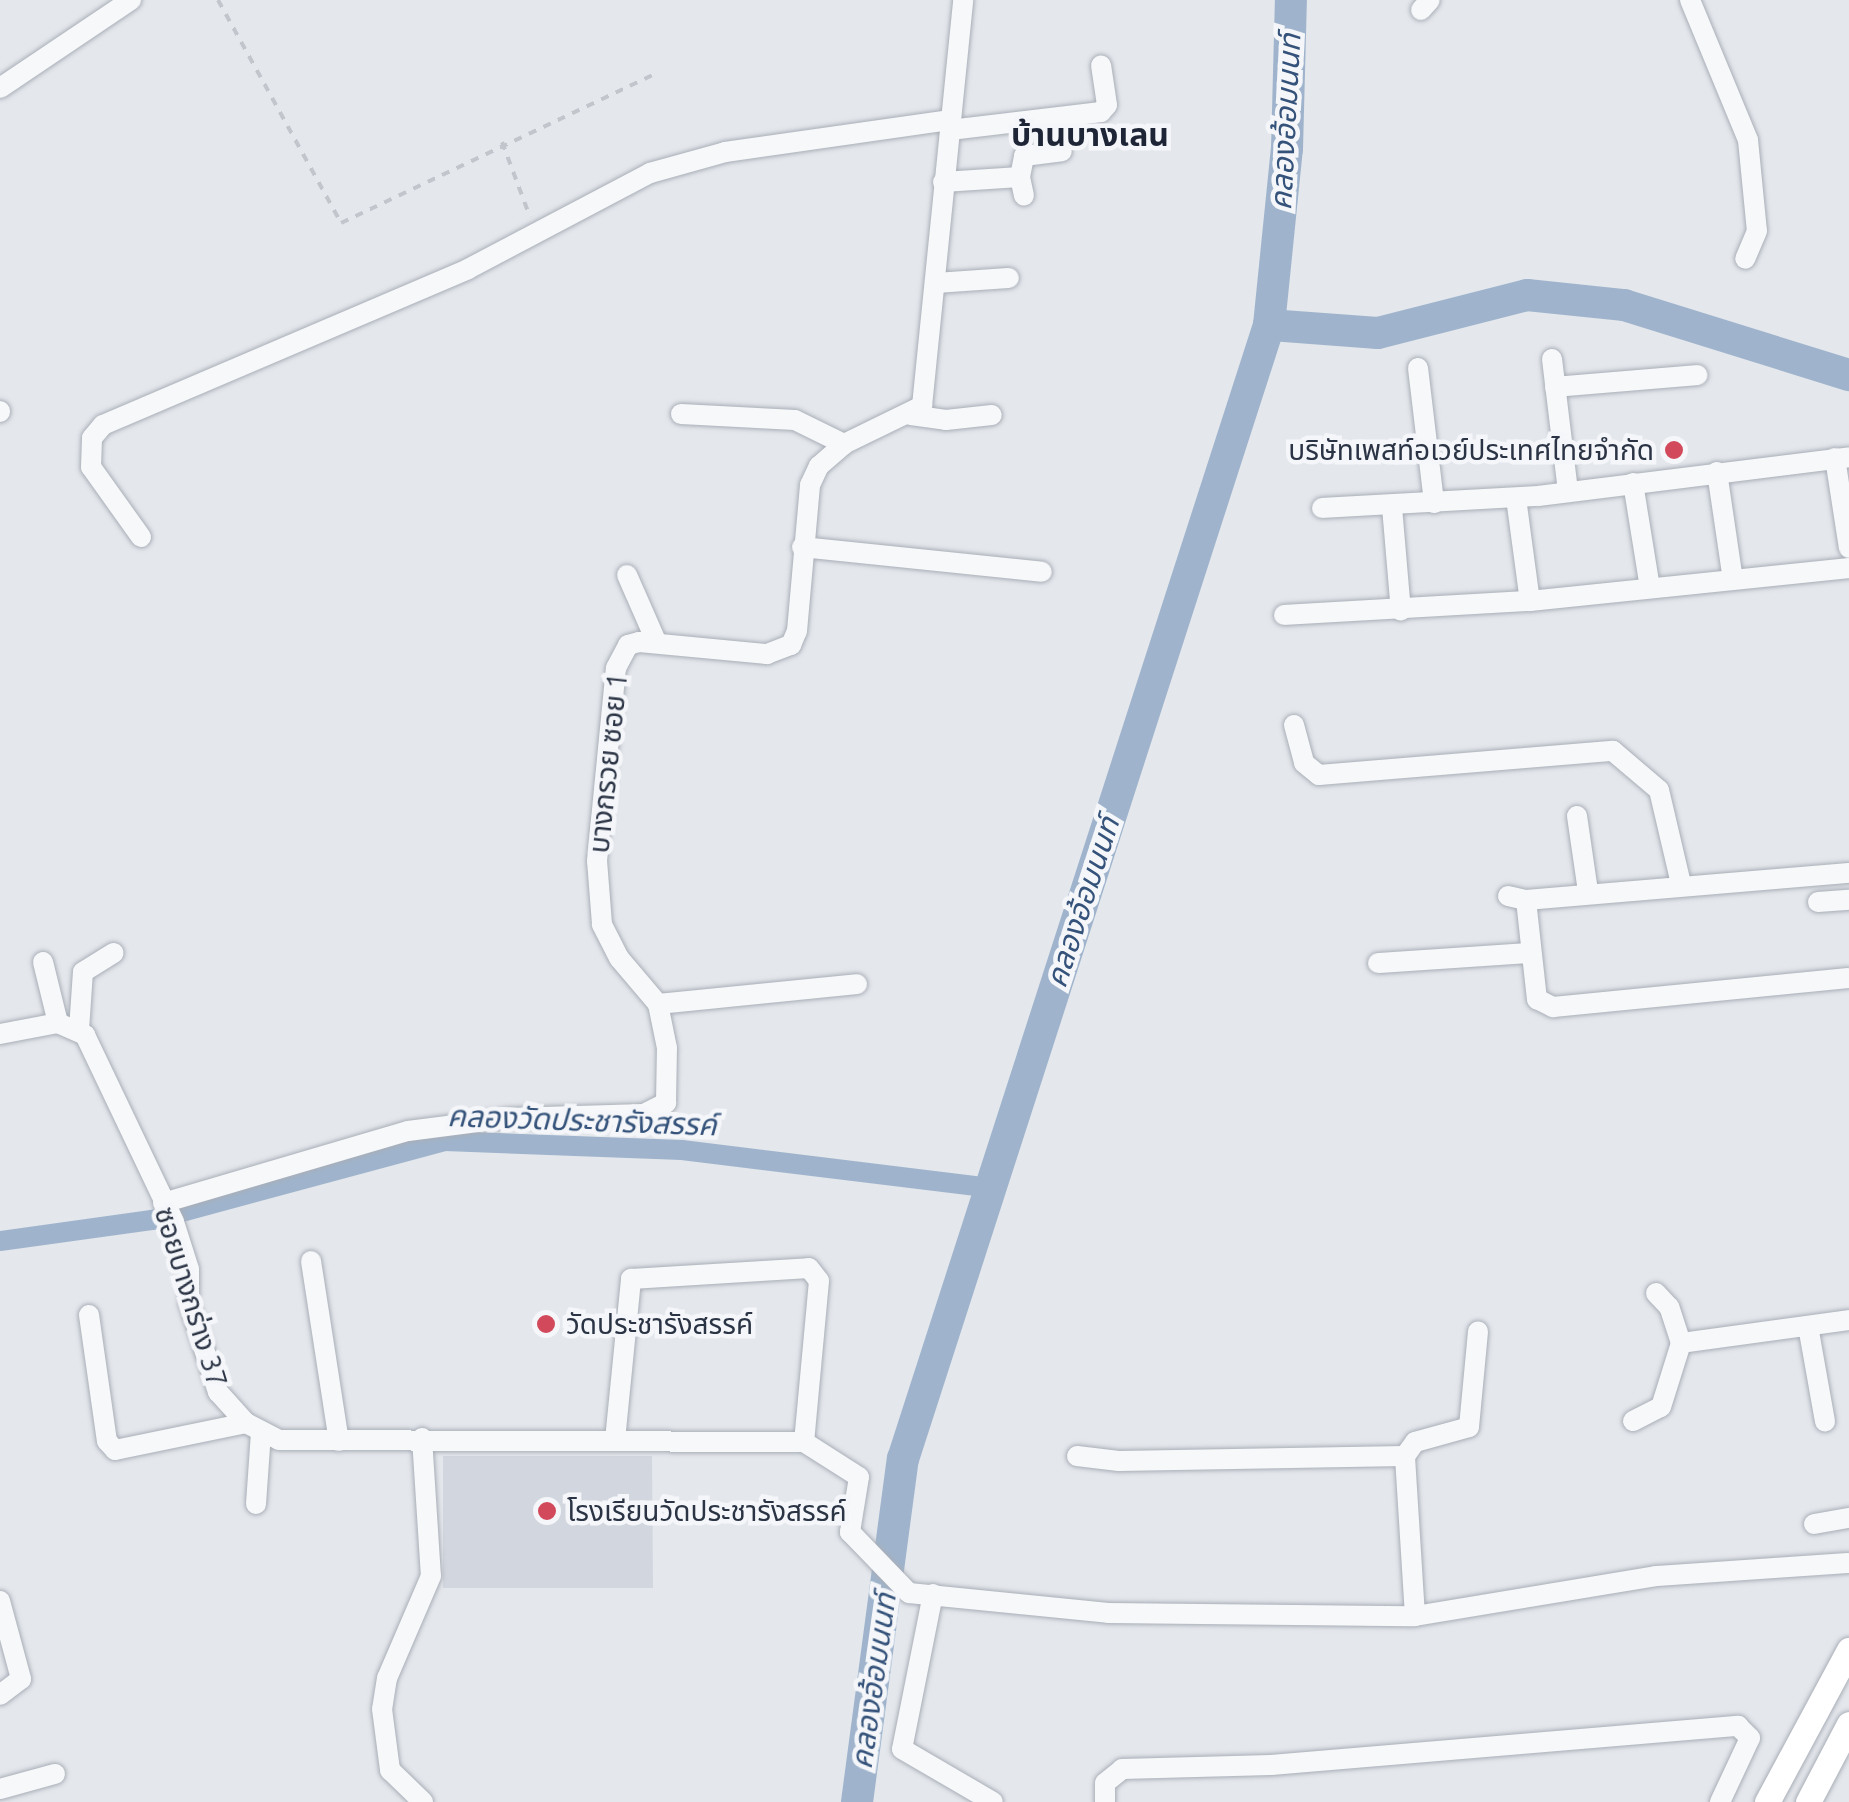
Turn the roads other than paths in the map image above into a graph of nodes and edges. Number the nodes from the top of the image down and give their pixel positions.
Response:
1 (131, 0) edge
2 (963, 0) edge
3 (1690, 0) edge
4 (1102, 66) dead end
5 (0, 88) edge
6 (951, 125) junction
7 (1062, 152) dead end
8 (943, 182) junction
9 (1745, 260) dead end
10 (1008, 278) dead end
11 (934, 283) junction
12 (1552, 359) dead end
13 (1418, 368) dead end
14 (1696, 374) dead end
15 (1555, 387) junction
16 (682, 414) dead end
17 (911, 415) junction
18 (992, 415) dead end
19 (844, 444) junction
20 (1842, 457) edge
21 (1717, 472) junction
22 (1633, 483) junction
23 (1568, 491) junction
24 (1516, 498) junction
25 (1434, 504) junction
26 (1392, 507) junction
27 (1322, 508) dead end
28 (141, 537) dead end
29 (802, 547) junction
30 (1849, 548) edge
31 (1849, 568) edge
32 (1042, 572) dead end
33 (627, 575) dead end
34 (1733, 580) junction
35 (1650, 588) junction
36 (1530, 601) junction
37 (1401, 611) junction
38 (1284, 615) dead end
39 (656, 641) junction
40 (1294, 725) dead end
41 (1577, 816) dead end
42 (1849, 873) edge
43 (1681, 884) junction
44 (1588, 891) junction
45 (1849, 900) edge
46 (1818, 902) dead end
47 (114, 953) dead end
48 (1530, 953) junction
49 (43, 962) dead end
50 (1378, 964) dead end
51 (1849, 978) edge
52 (857, 984) dead end
53 (658, 1004) junction
54 (58, 1023) junction
55 (80, 1030) junction
56 (0, 1034) edge
57 (167, 1210) junction
58 (311, 1261) dead end
59 (1656, 1293) dead end
60 (88, 1315) dead end
61 (1849, 1320) edge
62 (1808, 1326) junction
63 (1478, 1331) dead end
64 (1681, 1344) junction
65 (1825, 1421) dead end
66 (1633, 1422) dead end
67 (253, 1428) junction
68 (422, 1438) junction
69 (615, 1440) junction
70 (339, 1441) junction
71 (804, 1442) junction
72 (1078, 1456) dead end
73 (1404, 1456) junction
74 (256, 1504) dead end
75 (1849, 1518) edge
76 (1814, 1524) dead end
77 (1849, 1563) edge
78 (934, 1594) junction
79 (0, 1601) edge
80 (1415, 1616) junction
81 (1849, 1650) edge
82 (0, 1696) edge
83 (1849, 1724) edge
84 (55, 1774) dead end
85 (0, 1789) edge
86 (423, 1802) edge
87 (992, 1802) edge
88 (1106, 1802) edge
89 (1720, 1802) edge
90 (1767, 1802) edge
91 (1808, 1802) edge

1 - 5 street
2 - 6 street
3 - 9 street
4 - 6 street
6 - 8 street
6 - 28 street
7 - 8 street
8 - 11 street
10 - 11 street
11 - 17 street
12 - 15 street
13 - 25 street
14 - 15 street
15 - 23 street
16 - 19 street
17 - 18 street
17 - 19 street, บางกรวย ซอย 1
19 - 29 street, บางกรวย ซอย 1
20 - 21 street
20 - 30 street
21 - 22 street
21 - 34 street
22 - 23 street
22 - 35 street
23 - 24 street
24 - 25 street
24 - 36 street
25 - 26 street
26 - 27 street
26 - 37 street
29 - 32 street
29 - 39 street, บางกรวย ซอย 1
31 - 34 street
33 - 39 street
34 - 35 street
35 - 36 street
36 - 37 street
37 - 38 street
39 - 53 street, บางกรวย ซอย 1
40 - 43 street
41 - 44 street
42 - 43 street
43 - 44 street
44 - 48 street
45 - 46 street
47 - 55 street
48 - 50 street
48 - 51 street
49 - 54 street
52 - 53 street
53 - 57 street
54 - 55 street
54 - 56 street
55 - 57 street, ซอยบางกร่าง 37
57 - 67 street, ซอยบางกร่าง 37
58 - 70 street
59 - 64 street
60 - 67 street
61 - 62 street
62 - 64 street
62 - 65 street
63 - 73 street
64 - 66 street
67 - 70 street
67 - 74 street
68 - 69 street
68 - 70 street
68 - 86 street
69 - 71 street
69 - 71 street
71 - 78 street
72 - 73 street
73 - 80 street
75 - 76 street
77 - 80 street
78 - 80 street
78 - 87 street
79 - 82 street
81 - 90 main road
83 - 91 main road
84 - 85 street
88 - 89 street

